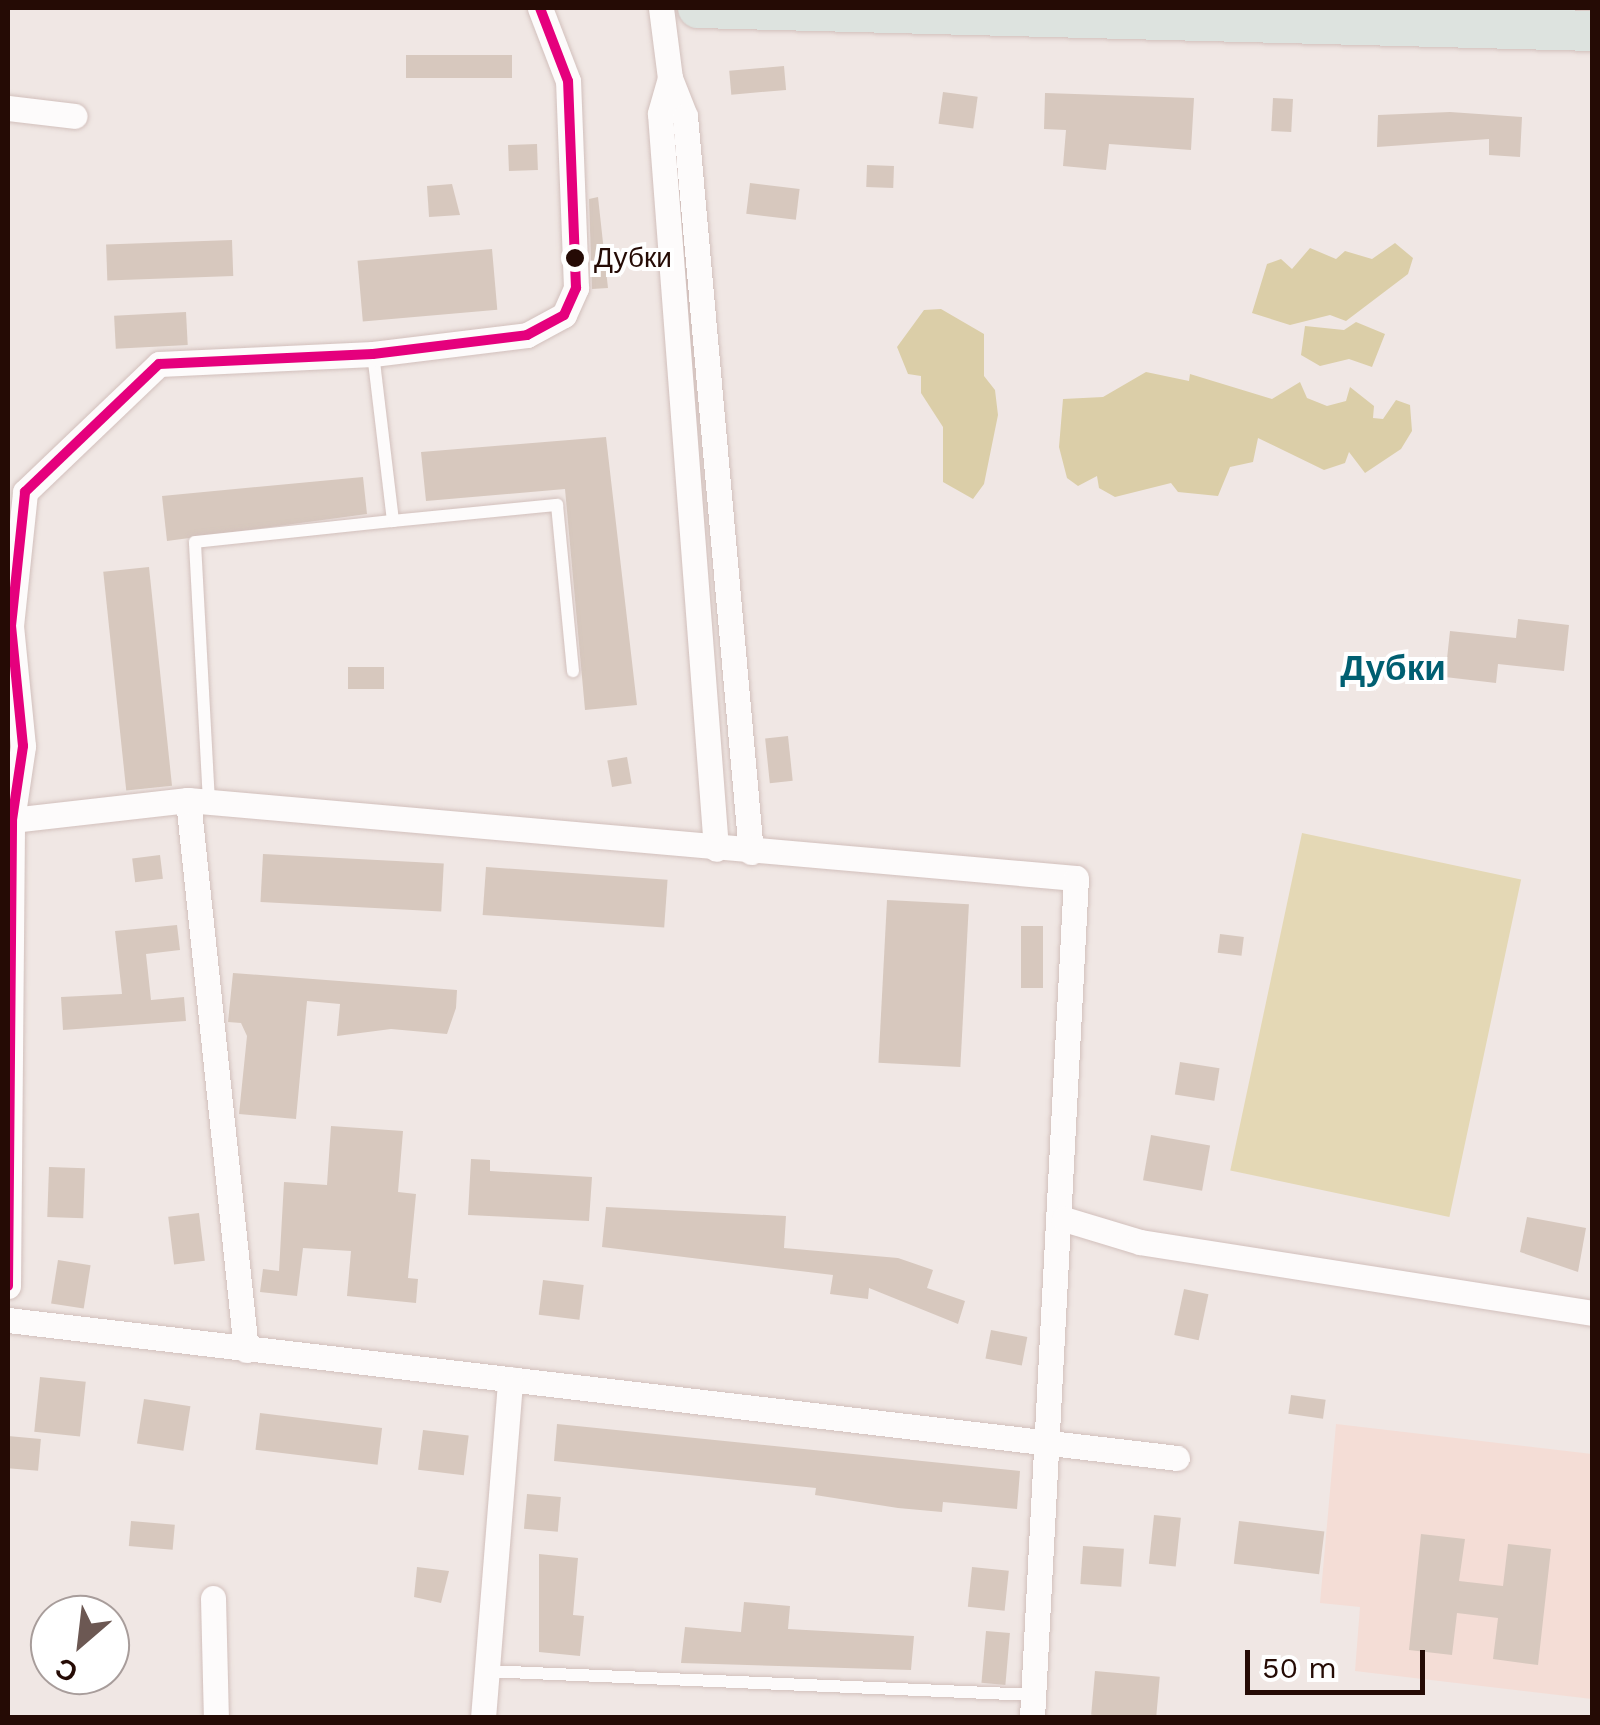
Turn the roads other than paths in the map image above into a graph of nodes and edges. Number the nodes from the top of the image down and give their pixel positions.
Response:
1 (540, 8) edge
2 (661, 8) edge
3 (698, 8) edge
4 (1592, 31) edge
5 (670, 78) junction
6 (8, 108) edge
7 (76, 116) dead end
8 (373, 354) junction
9 (16, 489) edge
10 (393, 520) junction
11 (573, 671) dead end
12 (198, 802) junction
13 (12, 820) junction
14 (716, 849) junction
15 (751, 852) junction
16 (1064, 1219) junction
17 (8, 1286) edge
18 (1592, 1313) edge
19 (8, 1320) edge
20 (246, 1350) junction
21 (510, 1379) junction
22 (1043, 1438) junction
23 (1176, 1458) dead end
24 (212, 1598) dead end
25 (486, 1671) junction
26 (1032, 1706) edge
27 (216, 1718) edge
28 (483, 1718) edge

1 - 8 street
2 - 5 street
3 - 4 main road
5 - 14 street
5 - 15 street
6 - 7 street
8 - 9 street
8 - 10 lane
9 - 13 street
10 - 11 lane
10 - 12 lane
12 - 13 street
12 - 14 street
12 - 20 street
13 - 17 street
14 - 15 street
15 - 16 street
16 - 18 street
16 - 22 street
19 - 20 street
20 - 21 street
21 - 22 street
21 - 25 street
22 - 23 street
22 - 26 street
24 - 27 street
25 - 26 lane
25 - 28 street

